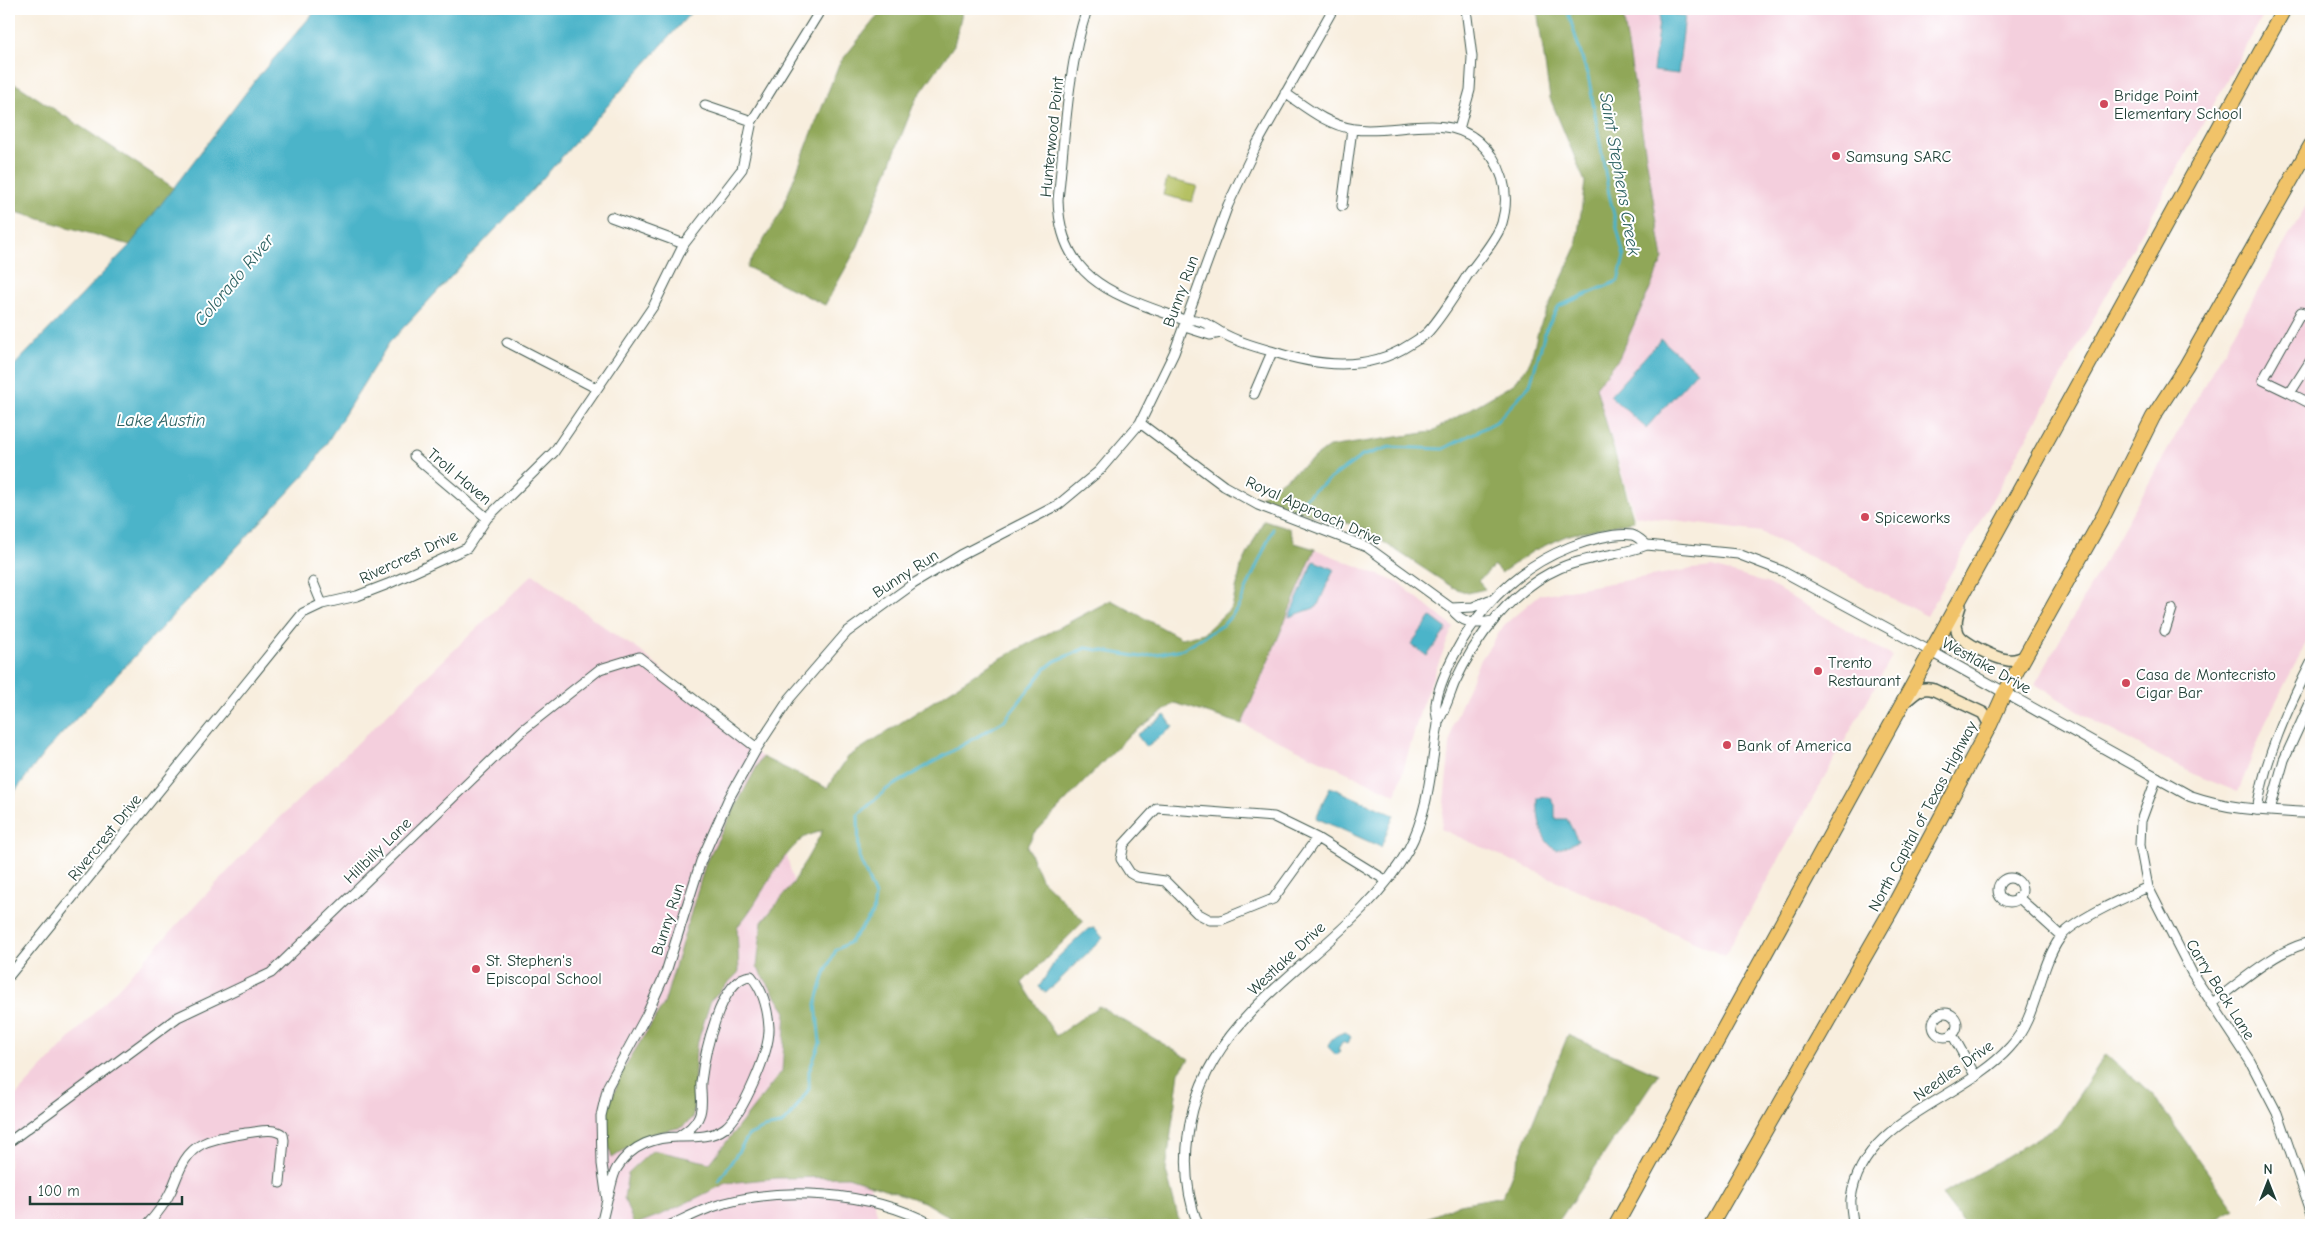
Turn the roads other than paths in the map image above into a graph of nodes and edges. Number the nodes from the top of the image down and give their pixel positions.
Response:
1 (821, 9) edge
2 (1087, 9) edge
3 (1333, 9) edge
4 (1466, 9) edge
5 (2284, 9) edge
6 (1284, 93) junction
7 (705, 105) dead end
8 (752, 121) junction
9 (1352, 129) junction
10 (1459, 129) junction
11 (2311, 145) edge
12 (1342, 206) dead end
13 (611, 217) dead end
14 (684, 244) junction
15 (2311, 318) edge
16 (1184, 320) junction
17 (507, 342) dead end
18 (1272, 352) junction
19 (2311, 360) edge
20 (596, 388) junction
21 (2290, 393) junction
22 (1254, 394) dead end
23 (2311, 404) edge
24 (1140, 423) junction
25 (414, 456) dead end
26 (487, 518) junction
27 (1647, 545) junction
28 (313, 582) dead end
29 (1965, 588) junction
30 (1492, 599) junction
31 (322, 604) junction
32 (1451, 608) junction
33 (2172, 609) dead end
34 (1493, 621) junction
35 (1472, 624) junction
36 (2165, 631) dead end
37 (1930, 651) junction
38 (2026, 656) junction
39 (2311, 663) edge
40 (2004, 694) junction
41 (2311, 700) edge
42 (1902, 704) junction
43 (1438, 722) junction
44 (1990, 725) junction
45 (757, 748) junction
46 (2157, 777) junction
47 (2256, 810) junction
48 (2270, 810) junction
49 (2311, 813) edge
50 (1318, 838) junction
51 (1387, 881) junction
52 (2148, 886) junction
53 (2018, 898) dead end
54 (2061, 936) junction
55 (2311, 942) edge
56 (9, 976) edge
57 (2211, 1004) junction
58 (1952, 1034) dead end
59 (1976, 1077) junction
60 (678, 1137) junction
61 (9, 1142) edge
62 (280, 1183) dead end
63 (607, 1200) junction
64 (2311, 1210) edge
65 (147, 1225) edge
66 (601, 1225) edge
67 (671, 1225) edge
68 (933, 1225) edge
69 (1198, 1225) edge
70 (1616, 1225) edge
71 (1711, 1225) edge
72 (1853, 1225) edge

1 - 8 street, Rivercrest Drive
2 - 16 street, Hunterwood Point
3 - 6 street, Bunny Run
4 - 10 street
5 - 29 highway
6 - 9 street
6 - 16 street, Bunny Run
7 - 8 street
8 - 14 street, Rivercrest Drive
9 - 10 street
9 - 12 street
10 - 18 street, Hunterwood Point
11 - 38 highway, North Capital of Texas Highway
13 - 14 street
14 - 20 street, Rivercrest Drive
15 - 21 street
16 - 18 street, Hunterwood Point
16 - 24 street, Bunny Run
17 - 20 street
18 - 22 street
19 - 21 street
20 - 26 street, Rivercrest Drive
21 - 23 street
24 - 32 street, Royal Approach Drive
24 - 45 street, Bunny Run
25 - 26 street, Troll Haven
26 - 31 street, Rivercrest Drive
27 - 30 street, Westlake Drive
27 - 34 street, Westlake Drive
27 - 37 street, Westlake Drive
28 - 31 street
29 - 37 highway
29 - 38 main road
30 - 32 street
30 - 35 street, Westlake Drive
31 - 56 street, Rivercrest Drive
32 - 35 street, Royal Approach Drive
33 - 36 street
34 - 35 street
34 - 43 street, Westlake Drive
35 - 43 street, Westlake Drive
37 - 40 street, Westlake Drive
37 - 42 highway
38 - 40 highway, North Capital of Texas Highway
39 - 47 street
40 - 44 highway, North Capital of Texas Highway
40 - 46 street, Westlake Drive
41 - 48 street
42 - 44 main road
42 - 70 highway
43 - 51 street, Westlake Drive
44 - 71 highway, North Capital of Texas Highway
45 - 61 street, Hillbilly Lane
45 - 63 street, Bunny Run
46 - 47 street, Westlake Drive
46 - 52 street, Carry Back Lane
47 - 48 street, Westlake Drive
48 - 49 street, Westlake Drive
50 - 50 street
50 - 51 street
51 - 69 street, Westlake Drive
52 - 54 street, Needles Drive
52 - 57 street, Carry Back Lane
53 - 54 street
54 - 59 street, Needles Drive
55 - 57 street
57 - 64 street, Carry Back Lane
58 - 59 street
59 - 72 street, Needles Drive
60 - 60 street
60 - 63 street
62 - 65 street
63 - 66 street, Bunny Run
67 - 68 street

